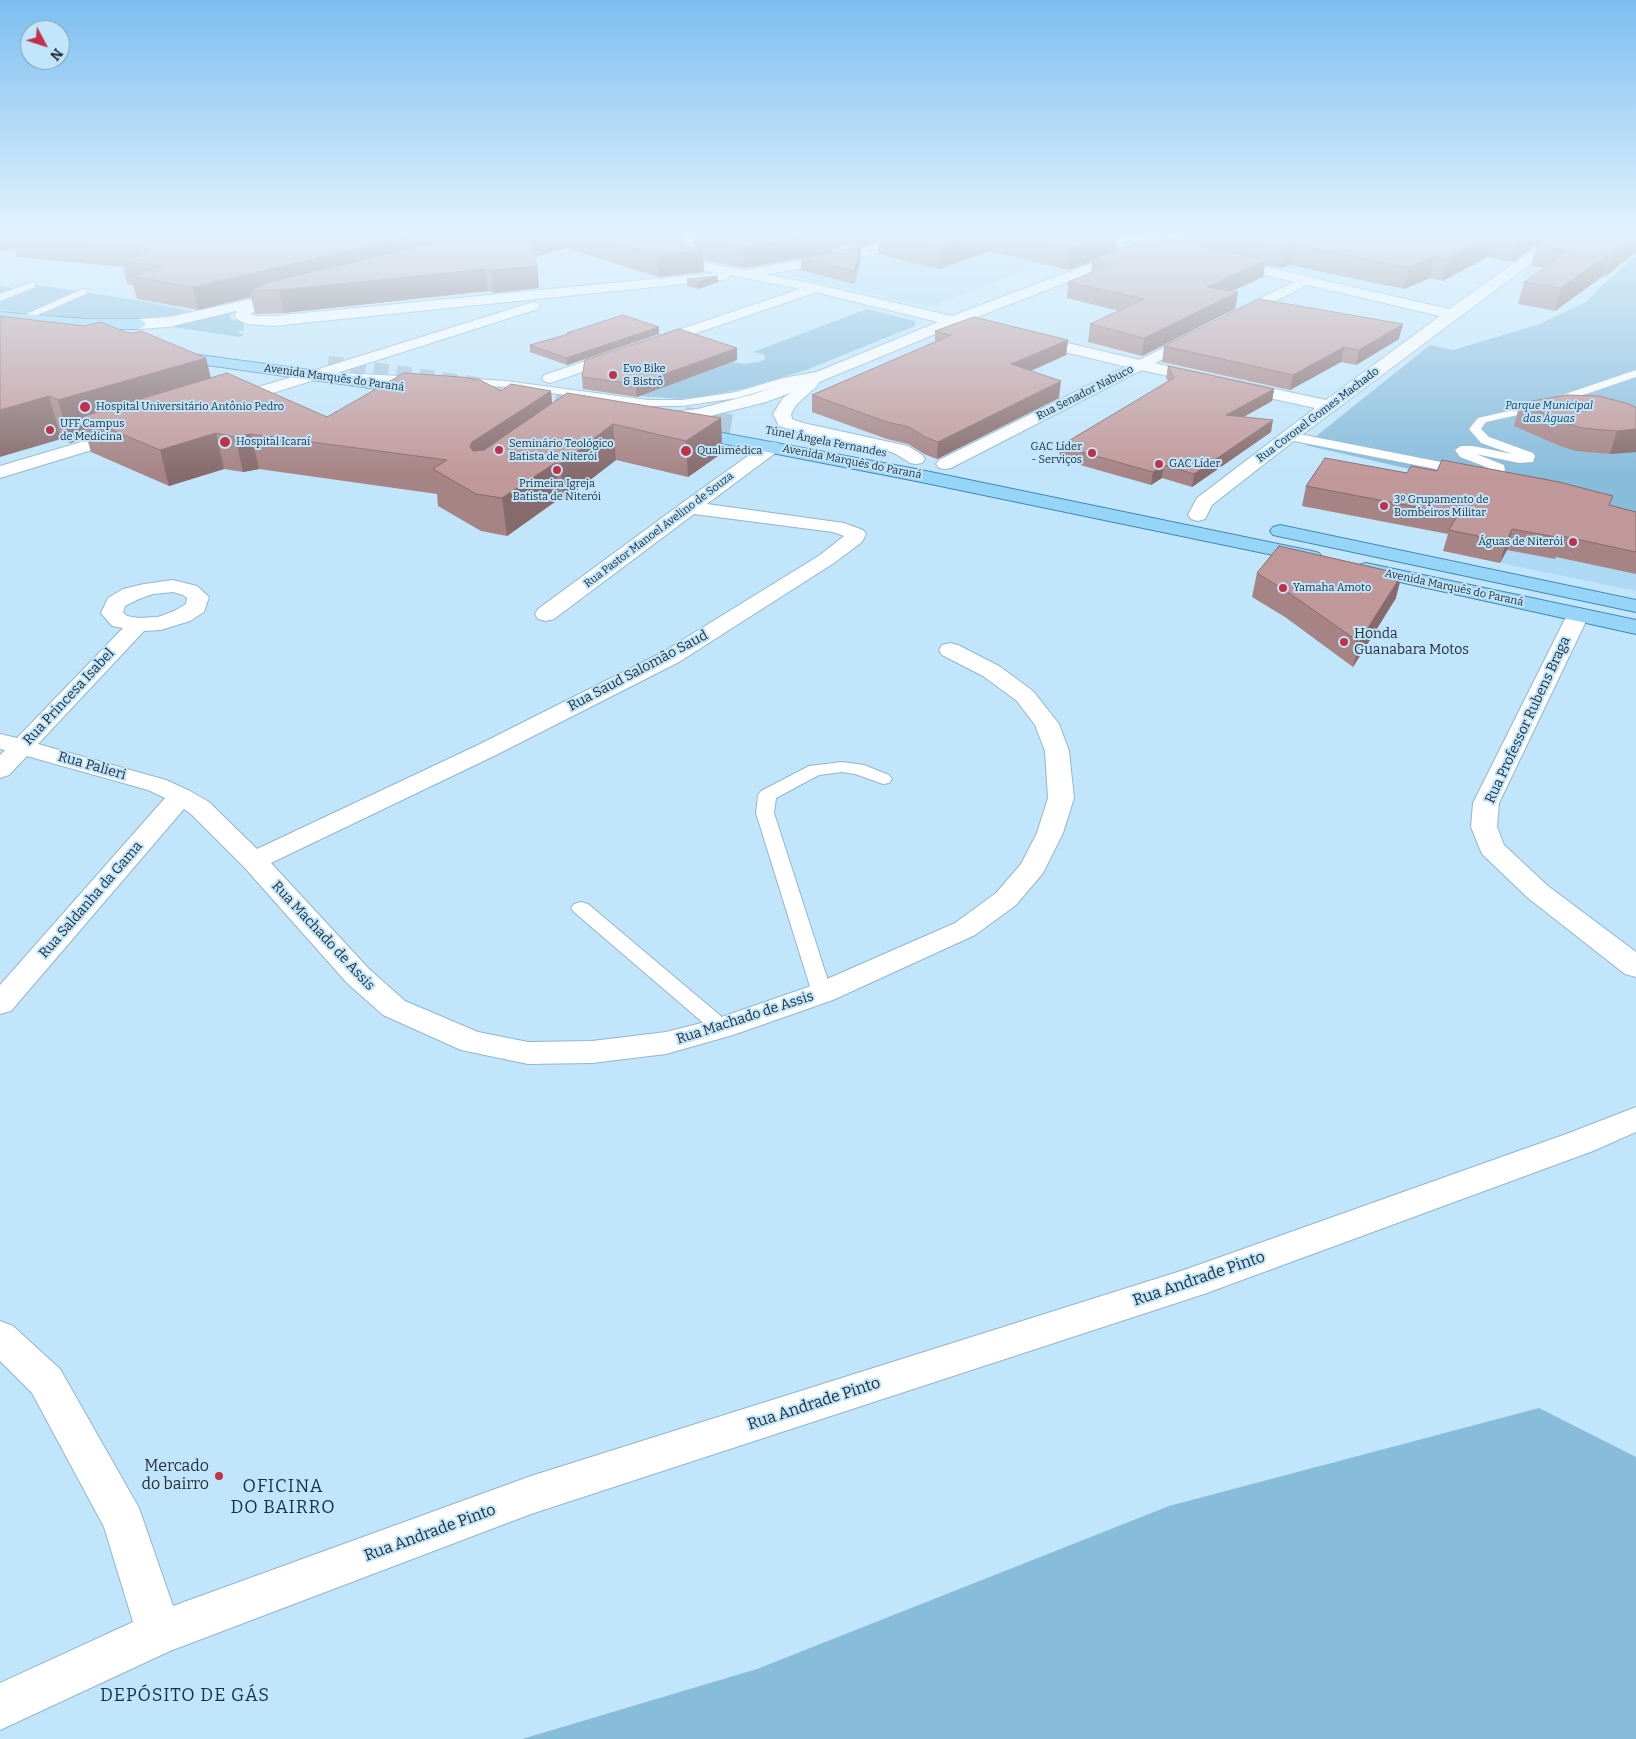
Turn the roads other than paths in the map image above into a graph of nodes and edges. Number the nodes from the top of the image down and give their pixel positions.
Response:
1 (31, 314) edge
2 (208, 314) edge
3 (242, 314) edge
4 (340, 314) edge
5 (505, 314) edge
6 (738, 314) edge
7 (925, 314) edge
8 (972, 314) edge
9 (1240, 314) edge
10 (1452, 314) edge
11 (0, 316) edge
12 (22, 318) junction
13 (0, 321) edge
14 (954, 321) junction
15 (135, 331) junction
16 (157, 348) edge
17 (1140, 365) junction
18 (322, 369) junction
19 (824, 374) junction
20 (1636, 374) edge
21 (550, 378) dead end
22 (432, 386) edge
23 (451, 388) joint
24 (482, 399) edge
25 (220, 404) edge
26 (1329, 406) junction
27 (640, 421) joint
28 (736, 425) tunnel mouth
29 (143, 428) edge
30 (1289, 436) junction
31 (772, 447) junction
32 (916, 459) junction
33 (944, 464) junction
34 (0, 472) edge
35 (1132, 502) dead end
36 (689, 507) junction
37 (1187, 519) junction
38 (1390, 547) junction
39 (1375, 570) junction
40 (1636, 606) edge
41 (546, 614) dead end
42 (1578, 614) junction
43 (138, 625) dead end
44 (1636, 627) edge
45 (950, 650) dead end
46 (11, 744) edge
47 (0, 770) edge
48 (883, 779) dead end
49 (181, 796) junction
50 (254, 860) junction
51 (581, 908) dead end
52 (1636, 967) edge
53 (822, 993) junction
54 (0, 1004) edge
55 (722, 1028) junction
56 (1636, 1119) edge
57 (0, 1337) edge
58 (159, 1633) junction
59 (0, 1707) edge

1 - 12 lane
2 - 15 street
3 - 4 street
5 - 18 street
6 - 21 street
7 - 14 street
8 - 14 street
9 - 17 street, Rua Senador Nabuco
10 - 26 street, Rua Coronel Gomes Machado
11 - 12 main road
12 - 15 main road
13 - 15 main road
14 - 17 street
14 - 19 street
16 - 18 main road, Avenida Marquês do Paraná
17 - 26 street
17 - 33 street, Rua Senador Nabuco
18 - 22 main road, Avenida Marquês do Paraná
18 - 25 street
19 - 23 lane
19 - 27 street
19 - 32 street
20 - 30 lane
23 - 24 main road
26 - 30 street, Rua Coronel Gomes Machado
27 - 31 main road, Avenida Marquês do Paraná
28 - 32 main road, Túnel Ângela Fernandes
29 - 34 street
30 - 37 street, Rua Coronel Gomes Machado
31 - 36 street, Rua Pastor Manoel Avelino de Souza
31 - 37 main road, Avenida Marquês do Paraná
32 - 33 main road, Avenida Marquês do Paraná
33 - 35 main road, Avenida Marquês do Paraná
36 - 41 street, Rua Pastor Manoel Avelino de Souza
36 - 50 street, Rua Saud Salomão Saud
37 - 38 main road, Avenida Marquês do Paraná
37 - 39 main road, Avenida Marquês do Paraná
38 - 39 main road
38 - 40 main road, Avenida Marquês do Paraná
39 - 42 main road, Avenida Marquês do Paraná
42 - 44 main road, Avenida Marquês do Paraná
42 - 52 street, Rua Professor Rubens Braga
43 - 46 street, Rua Princesa Isabel
45 - 53 street, Rua Machado de Assis
46 - 47 street, Rua Princesa Isabel
46 - 49 street, Rua Palieri
48 - 53 lane
49 - 50 street, Rua Machado de Assis
49 - 54 street, Rua Saldanha da Gama
50 - 55 street, Rua Machado de Assis
51 - 55 lane
53 - 55 street, Rua Machado de Assis
56 - 58 street, Rua Andrade Pinto
57 - 58 street
58 - 59 street, Rua Andrade Pinto

